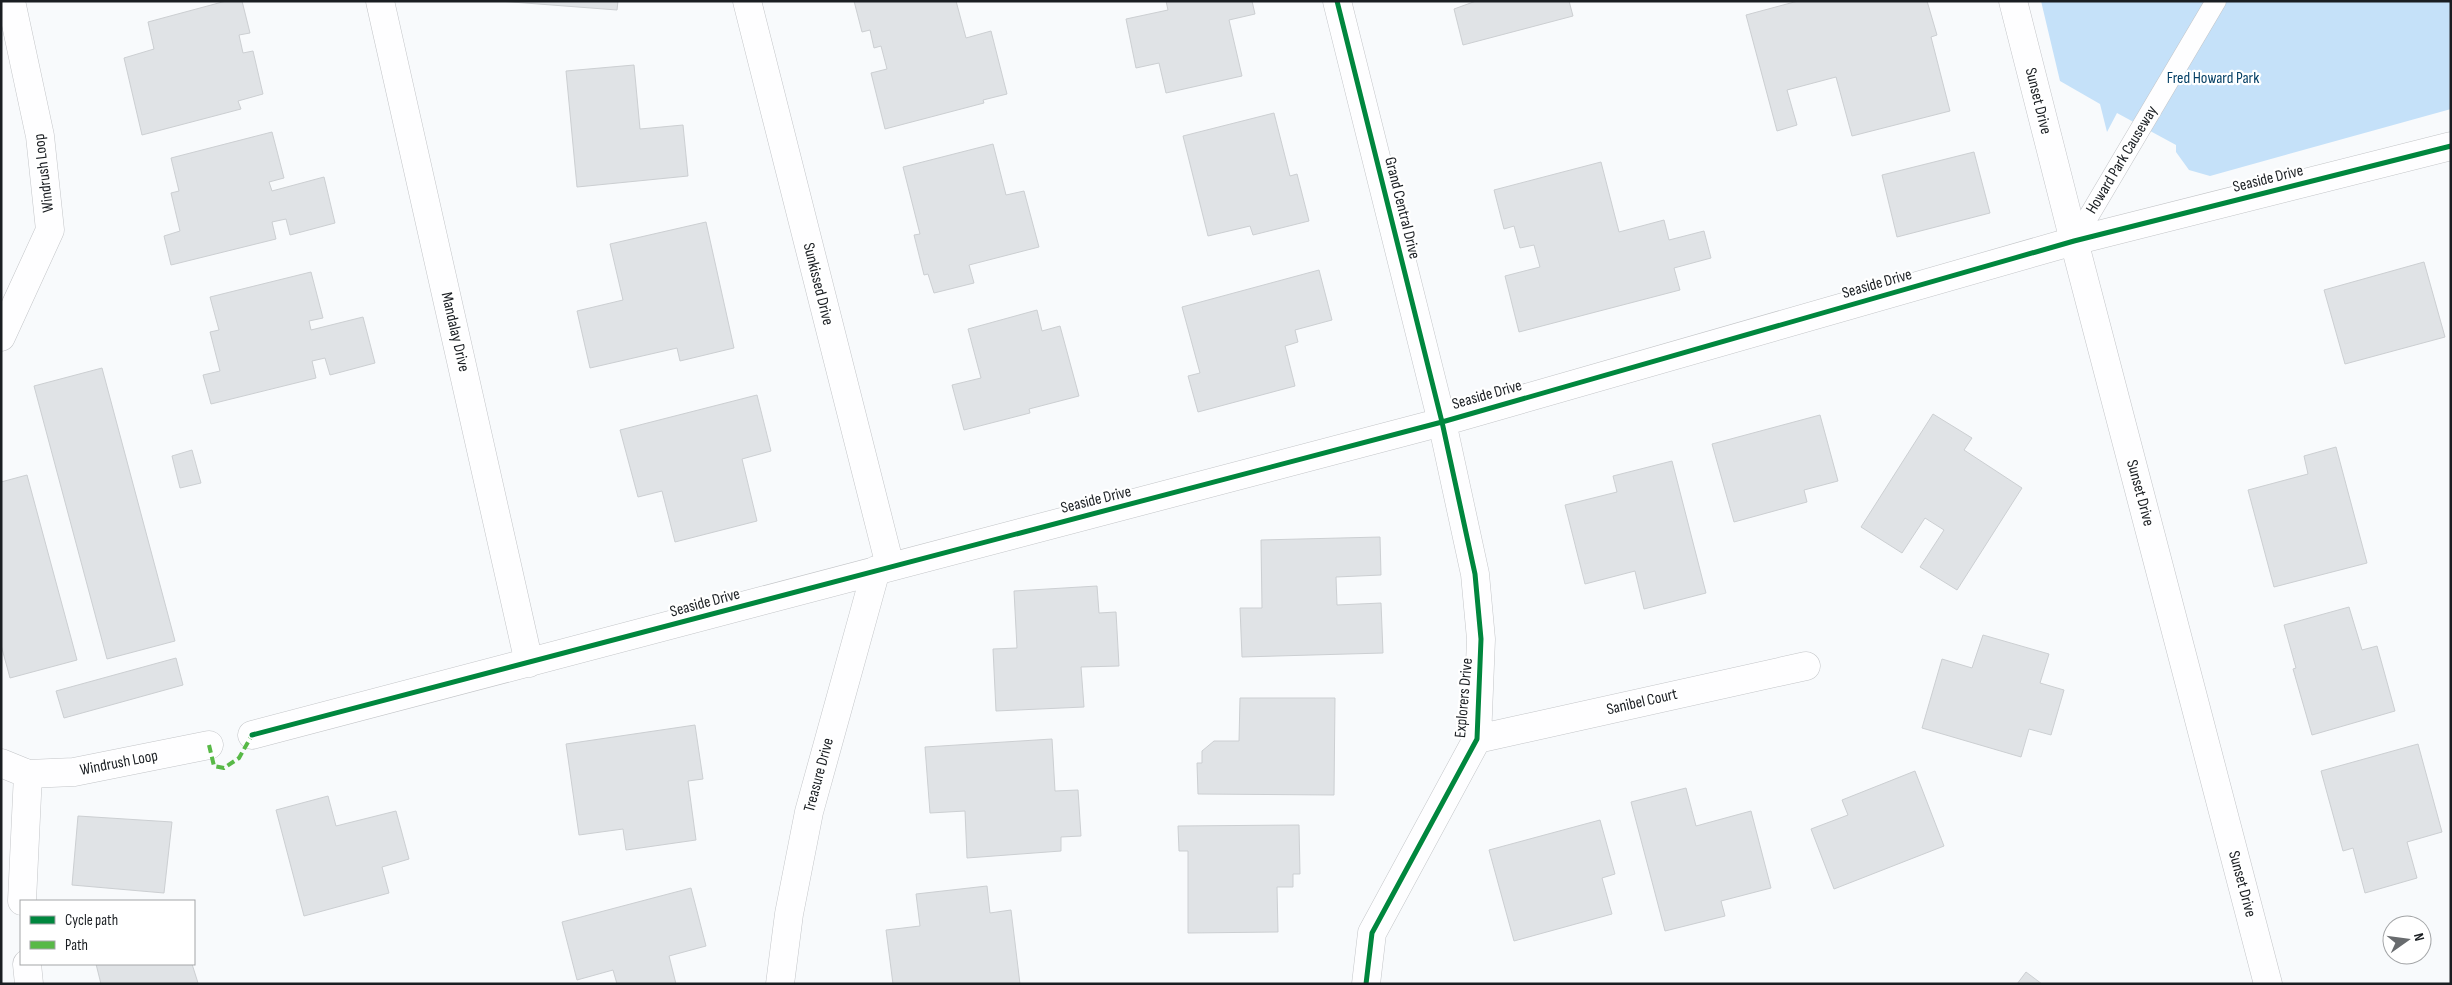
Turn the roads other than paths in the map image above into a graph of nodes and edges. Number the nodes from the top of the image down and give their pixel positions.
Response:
1 (11, 1) edge
2 (380, 1) edge
3 (747, 1) edge
4 (1338, 1) edge
5 (2012, 1) edge
6 (2216, 1) edge
7 (2451, 146) edge
8 (2074, 241) junction
9 (1, 337) edge
10 (1442, 422) junction
11 (883, 568) junction
12 (530, 663) junction
13 (1806, 666) dead end
14 (252, 735) dead end
15 (1477, 739) junction
16 (209, 745) dead end
17 (1, 764) edge
18 (28, 774) junction
19 (22, 900) edge
20 (27, 965) edge
21 (29, 984) edge
22 (780, 984) edge
23 (1366, 984) edge
24 (2268, 984) edge

1 - 9 street, Windrush Loop
2 - 12 street, Mandalay Drive
3 - 11 street, Sunkissed Drive
4 - 10 street, Grand Central Drive
5 - 8 street, Sunset Drive
6 - 8 lane, Howard Park Causeway
7 - 8 street, Seaside Drive
8 - 10 street, Seaside Drive
8 - 24 street, Sunset Drive
10 - 11 street, Seaside Drive
10 - 15 street, Explorers Drive
11 - 12 street, Seaside Drive
11 - 22 street, Treasure Drive
12 - 14 street, Seaside Drive
13 - 15 street, Sanibel Court
15 - 23 street, Explorers Drive
16 - 18 street, Windrush Loop
17 - 18 street, Windrush Loop
18 - 19 street
20 - 21 street

